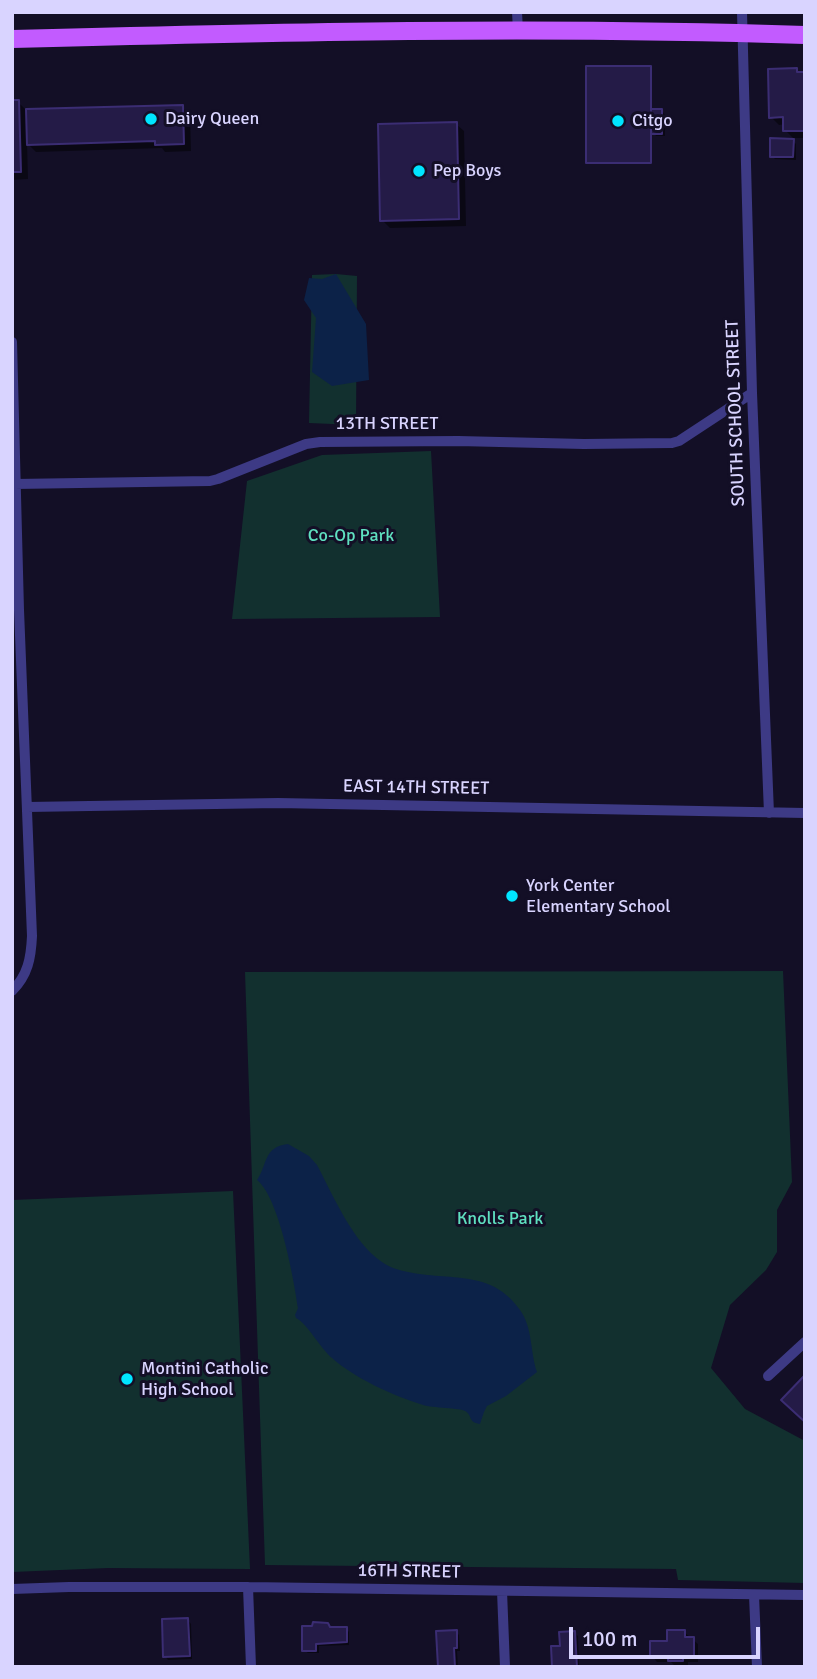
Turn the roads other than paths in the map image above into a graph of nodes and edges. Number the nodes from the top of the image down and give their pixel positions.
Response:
1 (517, 12) edge
2 (742, 12) edge
3 (518, 31) junction
4 (743, 33) junction
5 (805, 35) edge
6 (12, 39) edge
7 (12, 342) edge
8 (751, 393) junction
9 (15, 484) junction
10 (16, 610) edge
11 (27, 807) junction
12 (769, 813) junction
13 (805, 813) edge
14 (16, 987) edge
15 (805, 1342) edge
16 (768, 1376) dead end
17 (248, 1587) junction
18 (12, 1589) edge
19 (502, 1591) junction
20 (754, 1595) junction
21 (805, 1595) edge
22 (251, 1667) edge
23 (505, 1667) edge
24 (757, 1667) edge

1 - 3 street
2 - 4 street, SOUTH SCHOOL STREET
3 - 4 main road
3 - 6 main road
4 - 5 main road
4 - 8 street, SOUTH SCHOOL STREET
7 - 9 street
8 - 9 street, 13TH STREET
8 - 12 street, SOUTH SCHOOL STREET
9 - 10 street
10 - 11 street
11 - 12 street, EAST 14TH STREET
11 - 14 street
12 - 13 street, EAST 14TH STREET
15 - 16 street
17 - 18 street, 16TH STREET
17 - 19 street, 16TH STREET
17 - 22 street
19 - 20 street, 16TH STREET
19 - 23 street
20 - 21 street, 16TH STREET
20 - 24 street

